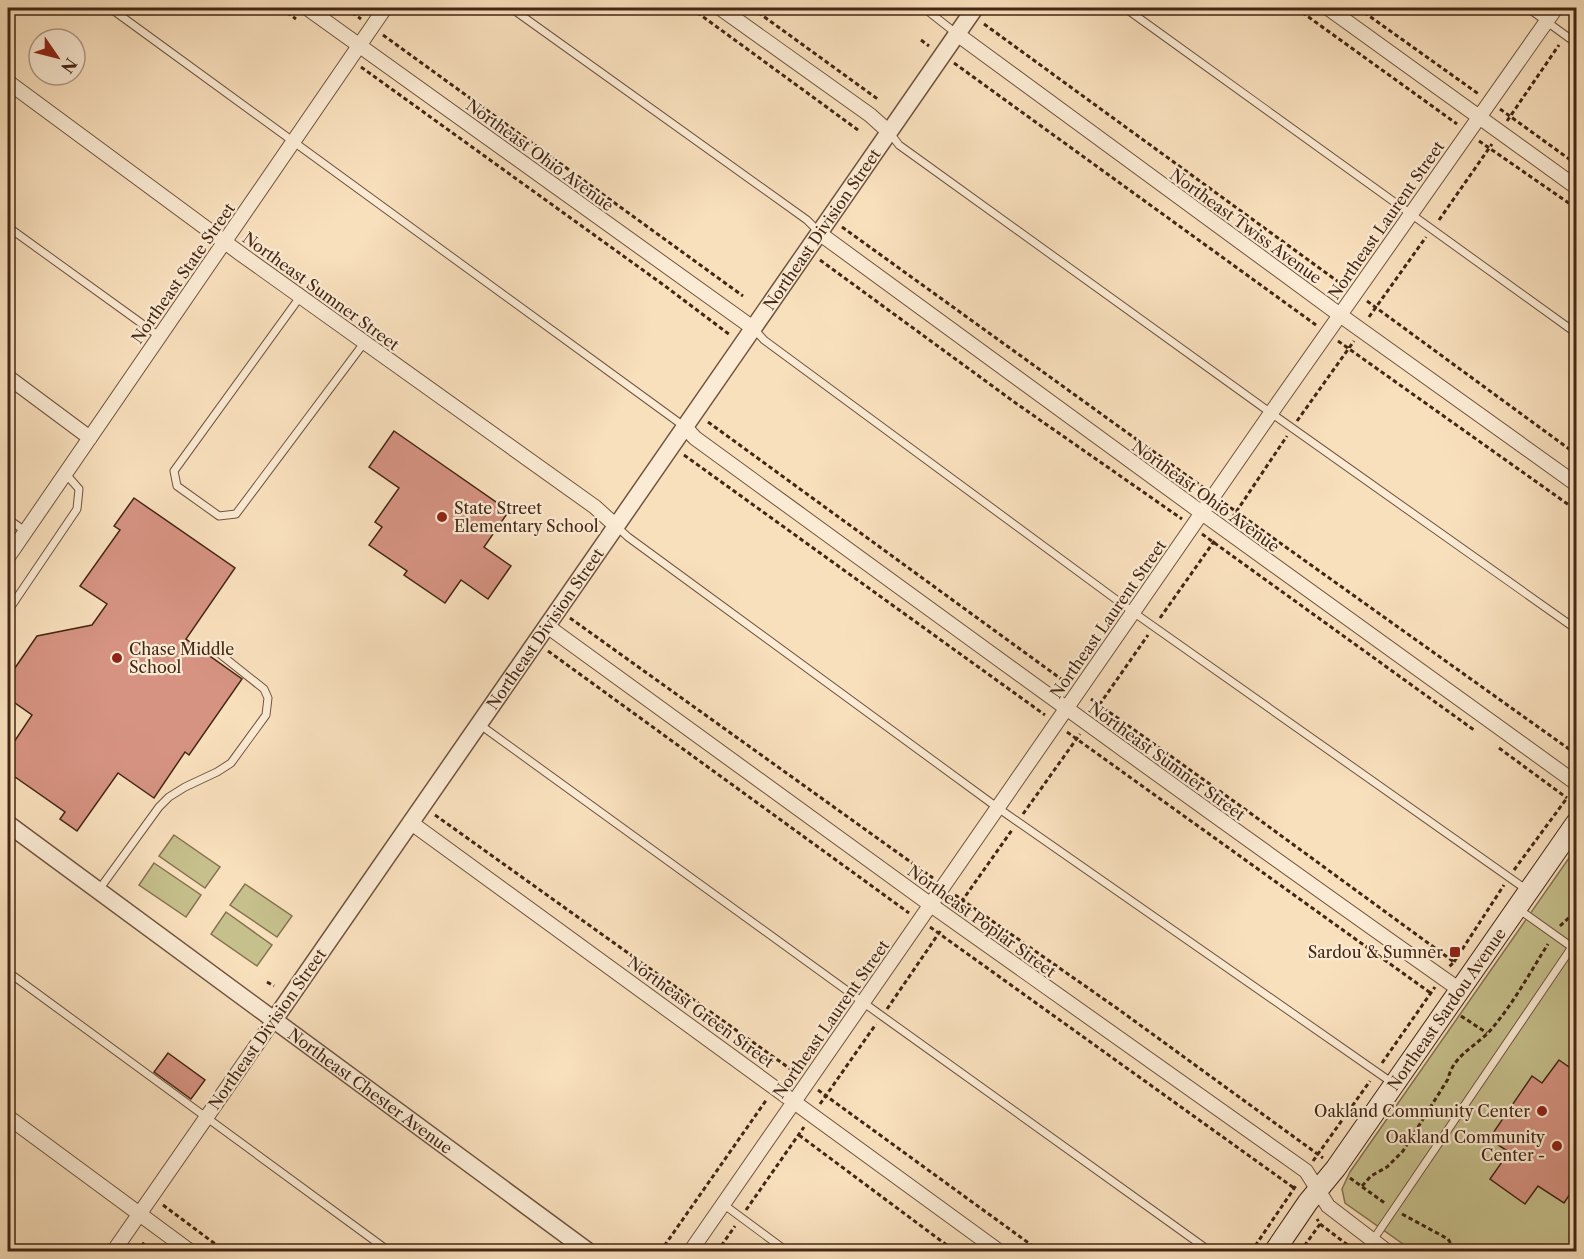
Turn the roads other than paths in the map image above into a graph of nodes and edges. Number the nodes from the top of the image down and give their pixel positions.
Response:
1 (110, 8) edge
2 (307, 8) edge
3 (385, 8) edge
4 (511, 8) edge
5 (720, 8) edge
6 (924, 8) edge
7 (975, 8) edge
8 (1125, 8) edge
9 (1328, 8) edge
10 (1528, 8) edge
11 (1556, 8) edge
12 (1546, 21) junction
13 (957, 34) junction
14 (1576, 43) edge
15 (359, 46) junction
16 (8, 82) edge
17 (1478, 117) junction
18 (889, 132) junction
19 (293, 142) junction
20 (1576, 187) edge
21 (1410, 215) junction
22 (8, 227) edge
23 (819, 233) junction
24 (224, 242) junction
25 (300, 297) junction
26 (1340, 315) junction
27 (753, 328) junction
28 (1576, 333) edge
29 (159, 336) junction
30 (364, 343) junction
31 (8, 377) edge
32 (1271, 413) junction
33 (685, 427) junction
34 (90, 438) junction
35 (65, 473) junction
36 (1576, 484) edge
37 (1202, 513) junction
38 (8, 519) edge
39 (616, 526) junction
40 (25, 531) junction
41 (8, 557) edge
42 (8, 610) edge
43 (1133, 612) junction
44 (547, 626) junction
45 (1576, 629) edge
46 (215, 650) dead end
47 (1066, 709) junction
48 (479, 724) junction
49 (1576, 783) edge
50 (998, 808) junction
51 (410, 822) junction
52 (1576, 823) edge
53 (8, 825) edge
54 (98, 891) junction
55 (1529, 891) junction
56 (931, 905) junction
57 (1517, 908) junction
58 (1574, 948) edge
59 (8, 972) edge
60 (1460, 990) junction
61 (862, 1002) junction
62 (274, 1020) junction
63 (1394, 1084) junction
64 (794, 1101) junction
65 (207, 1116) junction
66 (8, 1117) edge
67 (1318, 1189) junction
68 (723, 1204) junction
69 (140, 1213) junction
70 (1373, 1240) junction
71 (113, 1251) edge
72 (191, 1251) edge
73 (390, 1251) edge
74 (589, 1251) edge
75 (690, 1251) edge
76 (788, 1251) edge
77 (1000, 1251) edge
78 (1211, 1251) edge
79 (1274, 1251) edge
80 (1388, 1251) edge

1 - 19 lane
2 - 15 street, Northeast Ohio Avenue
3 - 15 street, Northeast State Street
4 - 23 lane
5 - 18 street
6 - 13 lane
7 - 13 street, Northeast Division Street
8 - 21 lane
9 - 17 street
10 - 12 lane
11 - 12 street, Northeast Laurent Street
12 - 14 lane
12 - 17 street, Northeast Laurent Street
13 - 18 street, Northeast Division Street
13 - 26 street, Northeast Twiss Avenue
15 - 19 street, Northeast State Street
15 - 27 street, Northeast Ohio Avenue
16 - 24 street, Northeast Sumner Street
17 - 20 street
17 - 21 street, Northeast Laurent Street
18 - 23 street, Northeast Division Street
18 - 32 lane
19 - 24 street, Northeast State Street
19 - 33 lane
21 - 26 street, Northeast Laurent Street
21 - 28 lane
22 - 29 lane
23 - 27 street, Northeast Division Street
23 - 37 street, Northeast Ohio Avenue
24 - 25 street, Northeast Sumner Street
24 - 29 street, Northeast State Street
25 - 30 street, Northeast Sumner Street
25 - 30 lane
26 - 32 street, Northeast Laurent Street
26 - 36 street, Northeast Twiss Avenue
27 - 33 street, Northeast Division Street
27 - 43 lane
29 - 34 street, Northeast State Street
30 - 39 street, Northeast Sumner Street
31 - 34 street
32 - 37 street, Northeast Laurent Street
32 - 45 lane
33 - 39 street, Northeast Division Street
33 - 47 street, Northeast Sumner Street
34 - 35 street, Northeast State Street
35 - 40 street, Northeast State Street
35 - 42 lane
37 - 43 street, Northeast Laurent Street
37 - 49 street, Northeast Ohio Avenue
38 - 40 lane
39 - 44 street, Northeast Division Street
39 - 50 lane
40 - 41 street, Northeast State Street
43 - 47 street, Northeast Laurent Street
43 - 55 lane
44 - 48 street, Northeast Division Street
44 - 56 street, Northeast Poplar Street
46 - 54 lane
47 - 50 street, Northeast Laurent Street
47 - 60 street, Northeast Sumner Street
48 - 51 street, Northeast Division Street
48 - 61 lane
50 - 56 street, Northeast Laurent Street
50 - 63 lane
51 - 62 street, Northeast Division Street
51 - 64 street, Northeast Green Street
52 - 55 main road, Northeast Sardou Avenue
53 - 54 street, Northeast Chester Avenue
54 - 62 street, Northeast Chester Avenue
55 - 57 main road, Northeast Sardou Avenue
56 - 61 street, Northeast Laurent Street
56 - 67 street, Northeast Poplar Street
57 - 58 lane
57 - 60 main road, Northeast Sardou Avenue
58 - 70 lane
59 - 65 lane
60 - 63 main road, Northeast Sardou Avenue
61 - 64 street, Northeast Laurent Street
61 - 78 lane
62 - 65 street, Northeast Division Street
62 - 74 street, Northeast Chester Avenue
63 - 67 main road, Northeast Sardou Avenue
64 - 68 street, Northeast Laurent Street
64 - 77 street, Northeast Green Street
65 - 69 street, Northeast Division Street
65 - 73 lane
66 - 69 street
67 - 70 street, Northeast Poplar Street
67 - 79 main road, Northeast Sardou Avenue
68 - 75 street, Northeast Laurent Street
68 - 76 lane
69 - 71 street, Northeast Division Street
69 - 72 street
70 - 80 street, Northeast Poplar Street

